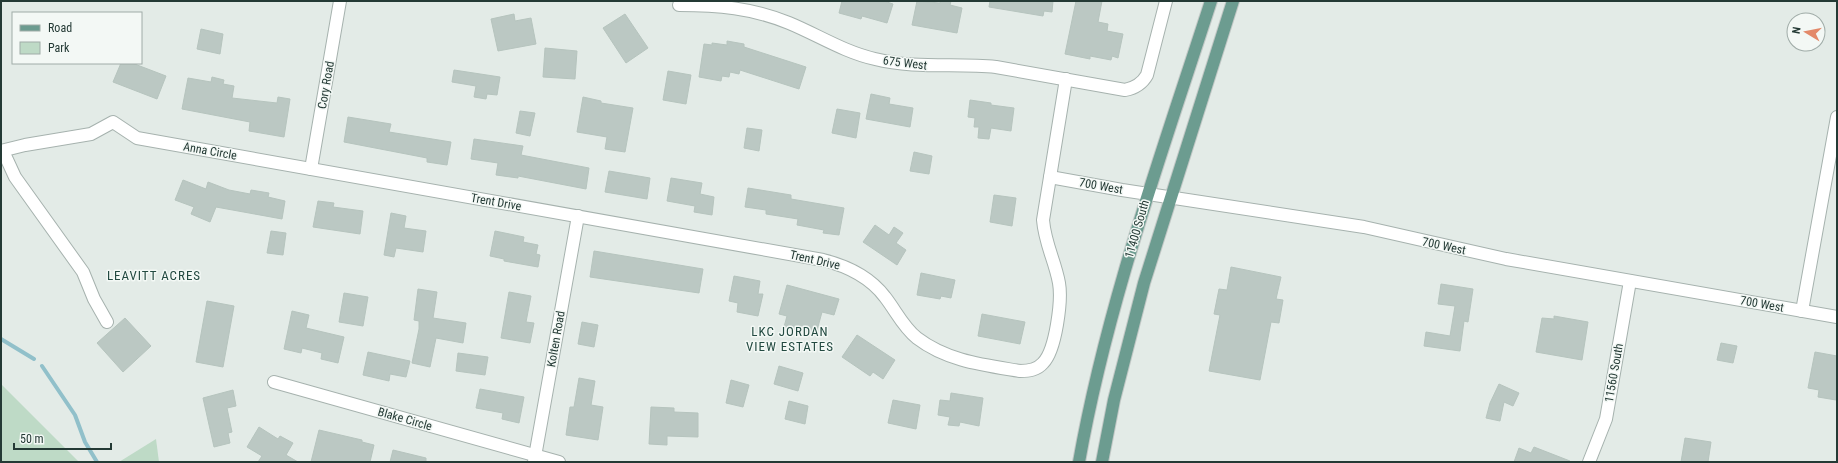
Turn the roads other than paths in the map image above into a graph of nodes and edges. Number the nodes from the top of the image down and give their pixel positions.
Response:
1 (340, 1) edge
2 (1166, 1) edge
3 (1211, 1) edge
4 (1233, 1) edge
5 (679, 5) dead end
6 (1066, 79) junction
7 (1837, 117) edge
8 (2, 151) edge
9 (311, 169) junction
10 (1050, 177) junction
11 (1148, 193) junction
12 (1172, 197) junction
13 (578, 216) junction
14 (1630, 281) junction
15 (1802, 311) junction
16 (1837, 317) edge
17 (107, 322) dead end
18 (274, 382) dead end
19 (535, 459) edge
20 (559, 462) edge
21 (1079, 462) edge
22 (1102, 462) edge
23 (1589, 462) edge

1 - 9 street, Cory Road
2 - 6 street, 675 West
3 - 11 main road, 11400 South
4 - 12 main road, 11400 South
5 - 6 street, 675 West
6 - 10 street, Trent Drive
7 - 15 street
8 - 9 street, Anna Circle
8 - 17 street
9 - 13 street, Trent Drive
10 - 11 street, 700 West
10 - 13 street, Trent Drive
11 - 12 street, 700 West
11 - 21 main road, 11400 South
12 - 14 street, 700 West
12 - 22 main road, 11400 South
13 - 19 street, Kolten Road
14 - 15 street, 700 West
14 - 23 street, 11560 South
15 - 16 street, 700 West
18 - 19 street, Blake Circle
19 - 20 street, Blake Circle

